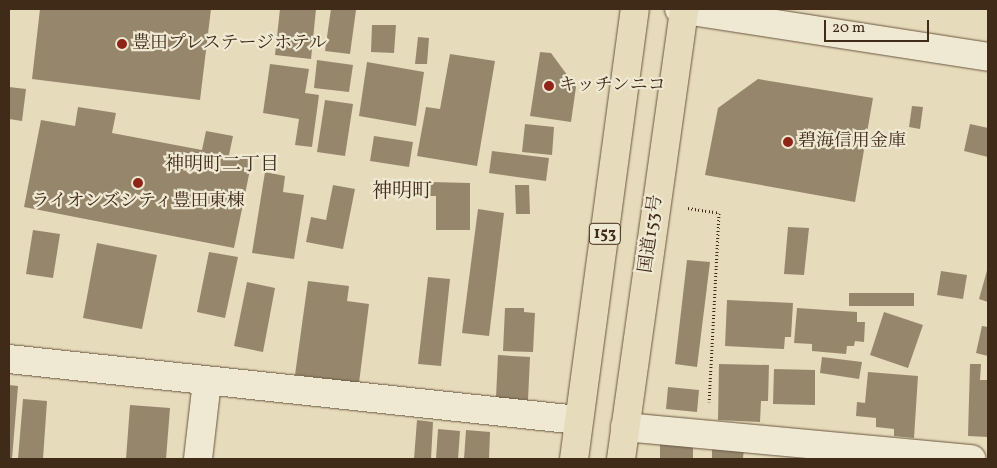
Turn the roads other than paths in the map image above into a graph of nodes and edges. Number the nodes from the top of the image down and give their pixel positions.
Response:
1 (635, 9) edge
2 (682, 9) edge
3 (988, 57) edge
4 (9, 359) edge
5 (207, 381) junction
6 (578, 420) junction
7 (625, 427) junction
8 (198, 459) edge
9 (574, 459) edge
10 (621, 459) edge
11 (972, 459) edge

1 - 6 highway, 153
2 - 3 street
2 - 7 highway, 国道153号
4 - 5 street
5 - 6 street
5 - 8 street
6 - 9 highway, 153
7 - 10 highway, 国道153号
7 - 11 street

